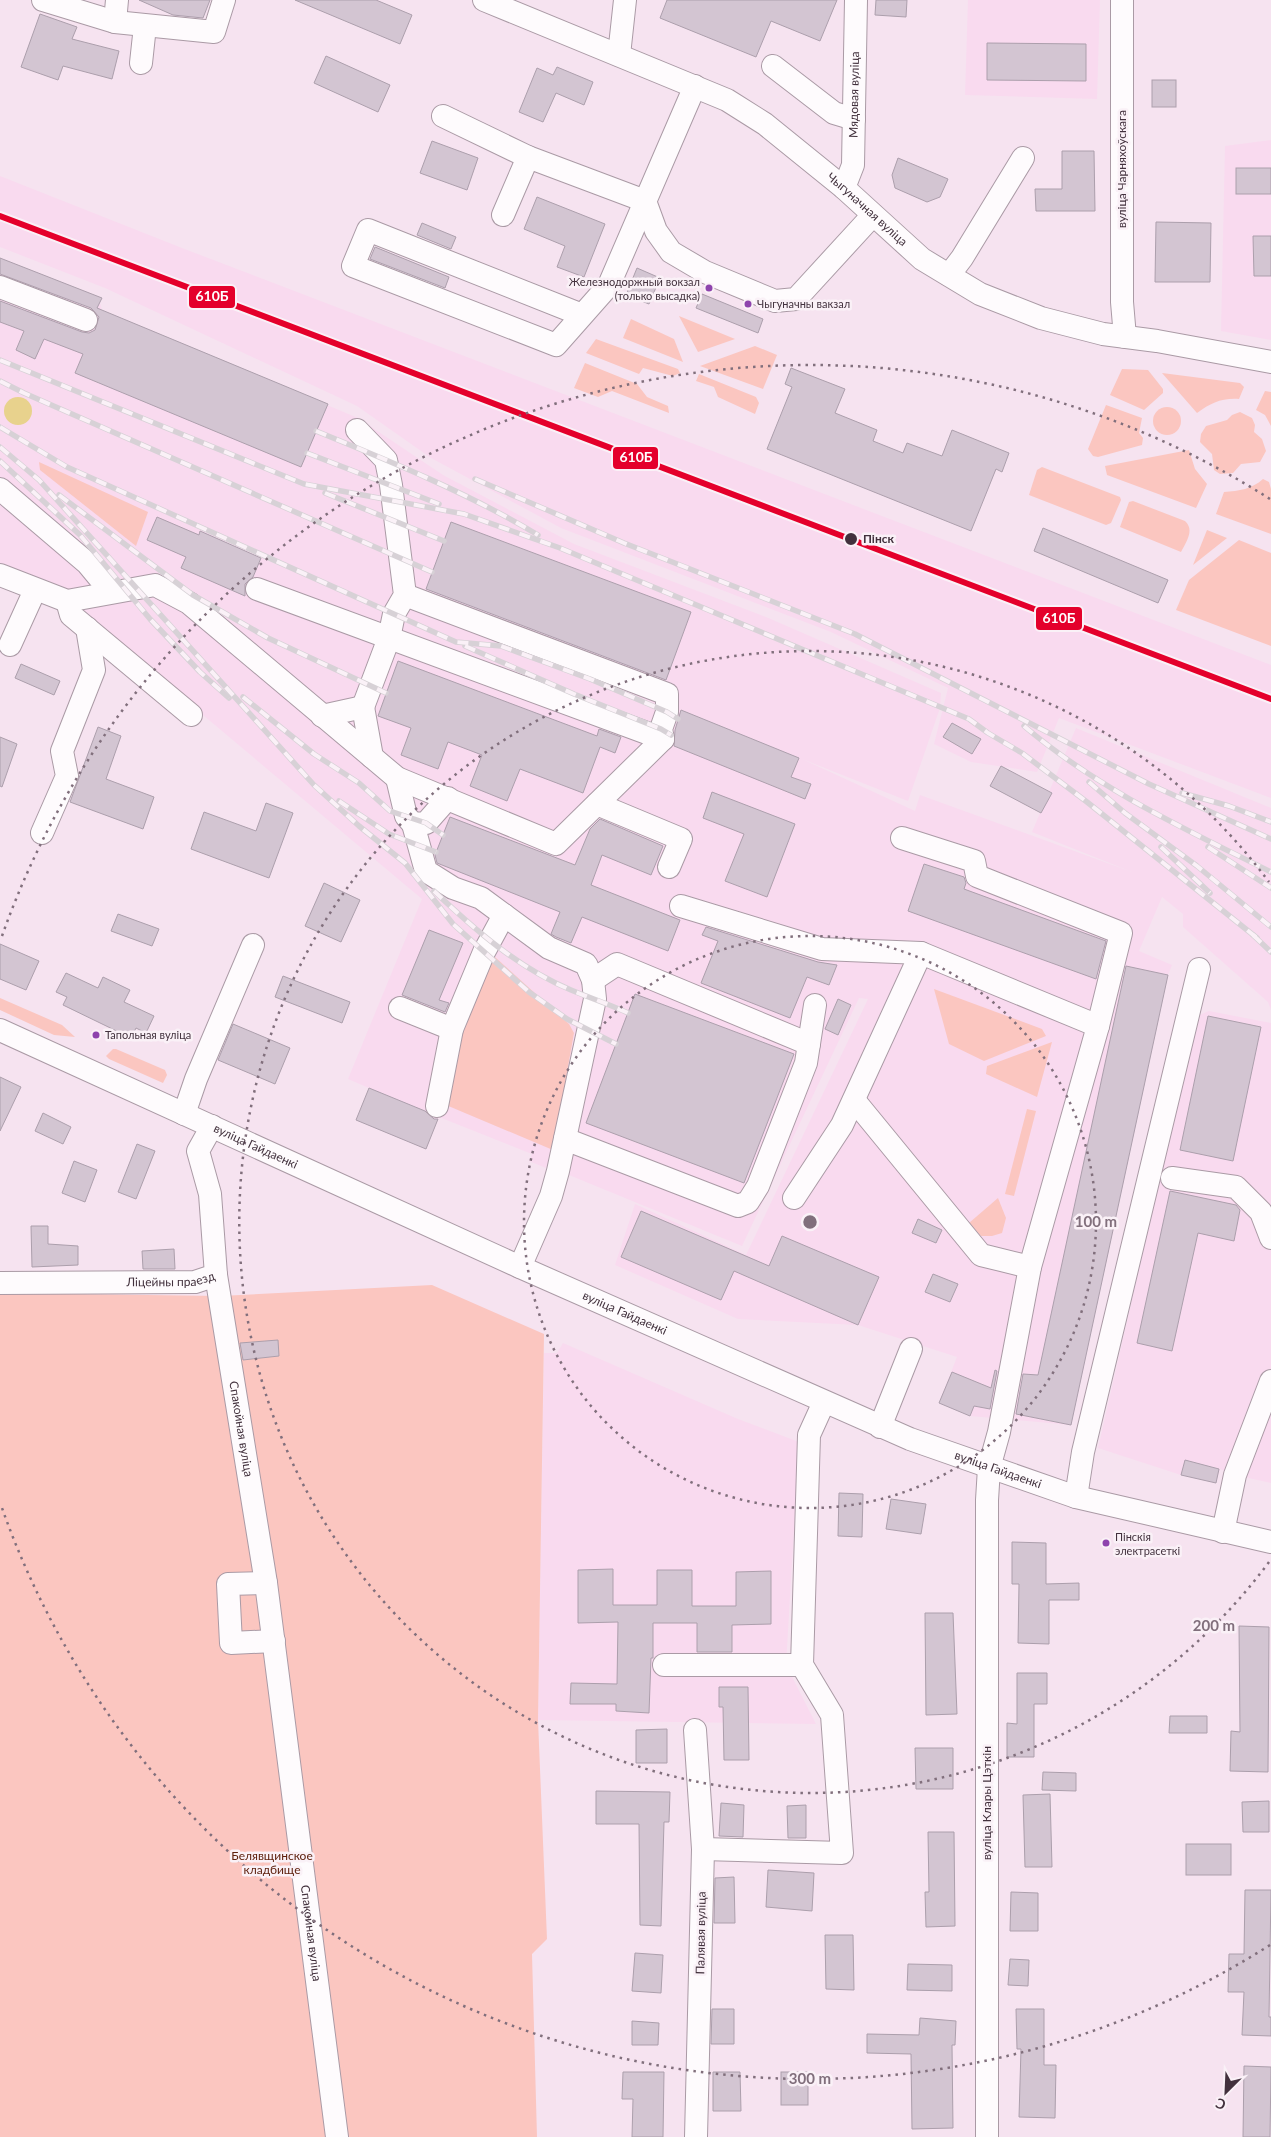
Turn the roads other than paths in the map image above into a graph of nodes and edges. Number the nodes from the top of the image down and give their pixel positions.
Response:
1 (43, 0) edge
2 (117, 0) edge
3 (224, 0) edge
4 (484, 0) edge
5 (625, 0) edge
6 (856, 0) edge
7 (1122, 0) edge
8 (115, 22) junction
9 (146, 26) junction
10 (619, 55) junction
11 (141, 63) dead end
12 (773, 66) dead end
13 (695, 86) junction
14 (443, 116) dead end
15 (854, 119) junction
16 (528, 158) junction
17 (1023, 158) dead end
18 (844, 188) junction
19 (645, 201) junction
20 (503, 215) dead end
21 (873, 215) junction
22 (470, 271) junction
23 (949, 276) junction
24 (0, 286) edge
25 (456, 306) junction
26 (582, 315) junction
27 (86, 320) dead end
28 (1125, 337) junction
29 (1271, 362) edge
30 (357, 430) dead end
31 (0, 490) edge
32 (0, 575) edge
33 (258, 589) dead end
34 (35, 590) junction
35 (111, 592) junction
36 (404, 595) junction
37 (76, 598) junction
38 (87, 628) junction
39 (389, 638) junction
40 (10, 646) dead end
41 (363, 707) junction
42 (191, 715) dead end
43 (322, 716) junction
44 (662, 739) junction
45 (372, 757) junction
46 (397, 778) junction
47 (448, 798) junction
48 (597, 804) junction
49 (413, 824) junction
50 (42, 833) dead end
51 (902, 838) dead end
52 (669, 867) dead end
53 (681, 906) dead end
54 (504, 915) junction
55 (253, 945) dead end
56 (921, 954) junction
57 (1200, 969) dead end
58 (593, 980) junction
59 (815, 1005) dead end
60 (400, 1008) dead end
61 (1098, 1026) junction
62 (452, 1029) junction
63 (0, 1030) edge
64 (809, 1044) junction
65 (854, 1100) junction
66 (437, 1106) dead end
67 (184, 1114) junction
68 (212, 1126) junction
69 (565, 1139) junction
70 (1172, 1178) dead end
71 (794, 1198) dead end
72 (1271, 1238) edge
73 (520, 1267) junction
74 (1030, 1267) junction
75 (0, 1283) edge
76 (218, 1286) junction
77 (911, 1349) dead end
78 (1271, 1380) edge
79 (824, 1402) junction
80 (1262, 1426) edge
81 (880, 1427) junction
82 (989, 1468) junction
83 (1076, 1497) junction
84 (1223, 1532) junction
85 (1271, 1542) edge
86 (266, 1583) junction
87 (274, 1641) junction
88 (664, 1665) dead end
89 (802, 1665) junction
90 (695, 1730) dead end
91 (703, 1849) junction
92 (336, 2137) edge
93 (696, 2137) edge
94 (988, 2137) edge

1 - 8 street
2 - 8 street
3 - 9 street
4 - 10 street, Чыгуначная вуліца
5 - 10 street
6 - 15 street, Мядовая вуліца
7 - 28 street, вуліца Чарняхоўскага
8 - 9 street
9 - 11 street
10 - 13 street, Чыгуначная вуліца
12 - 15 street
13 - 18 street, Чыгуначная вуліца
13 - 19 street
14 - 16 street
15 - 18 street, Мядовая вуліца
16 - 19 street
16 - 20 street
17 - 23 street
18 - 21 street, Чыгуначная вуліца
19 - 21 street
19 - 26 street
21 - 23 street, Чыгуначная вуліца
22 - 25 street
22 - 25 street
22 - 26 street
23 - 28 street, Чыгуначная вуліца
24 - 27 street
25 - 26 street
28 - 29 street, Чыгуначная вуліца
30 - 36 street
31 - 35 street
32 - 34 street
33 - 39 street
34 - 37 street
34 - 40 street
35 - 37 street
35 - 43 street
36 - 39 street
36 - 44 street
37 - 38 street
38 - 42 street
38 - 50 street
39 - 41 street
39 - 44 street
41 - 43 street
41 - 45 street
43 - 45 street
44 - 48 street
45 - 46 street
46 - 47 street
46 - 49 street
47 - 48 street
47 - 49 street
48 - 52 street
49 - 54 street
51 - 61 street, вуліца Клары Цэткін
53 - 56 street
54 - 58 street
54 - 62 street
55 - 67 street
56 - 61 street
56 - 65 street
57 - 83 street
58 - 64 street
58 - 69 street
59 - 64 street
60 - 62 street
61 - 74 street, вуліца Клары Цэткін
62 - 66 street
63 - 67 street, вуліца Гайдаенкі
64 - 69 street
65 - 71 street
65 - 74 street
67 - 68 street, вуліца Гайдаенкі
68 - 73 street, вуліца Гайдаенкі
68 - 76 street, Ліцейны праезд
69 - 73 street
70 - 72 street
73 - 79 street, вуліца Гайдаенкі
74 - 82 street, вуліца Клары Цэткін
75 - 76 street, Ліцейны праезд
76 - 86 street, Спакойная вуліца
77 - 81 street
78 - 80 street
79 - 81 street, вуліца Гайдаенкі
79 - 89 street
80 - 84 street
81 - 82 street, вуліца Гайдаенкі
82 - 83 street, вуліца Гайдаенкі
82 - 94 street, вуліца Клары Цэткін
83 - 84 street, вуліца Гайдаенкі
84 - 85 street, вуліца Гайдаенкі
86 - 87 street, Спакойная вуліца
86 - 87 street
87 - 92 street, Спакойная вуліца
88 - 89 street
89 - 91 street
90 - 91 street, Палявая вуліца
91 - 93 street, Палявая вуліца

